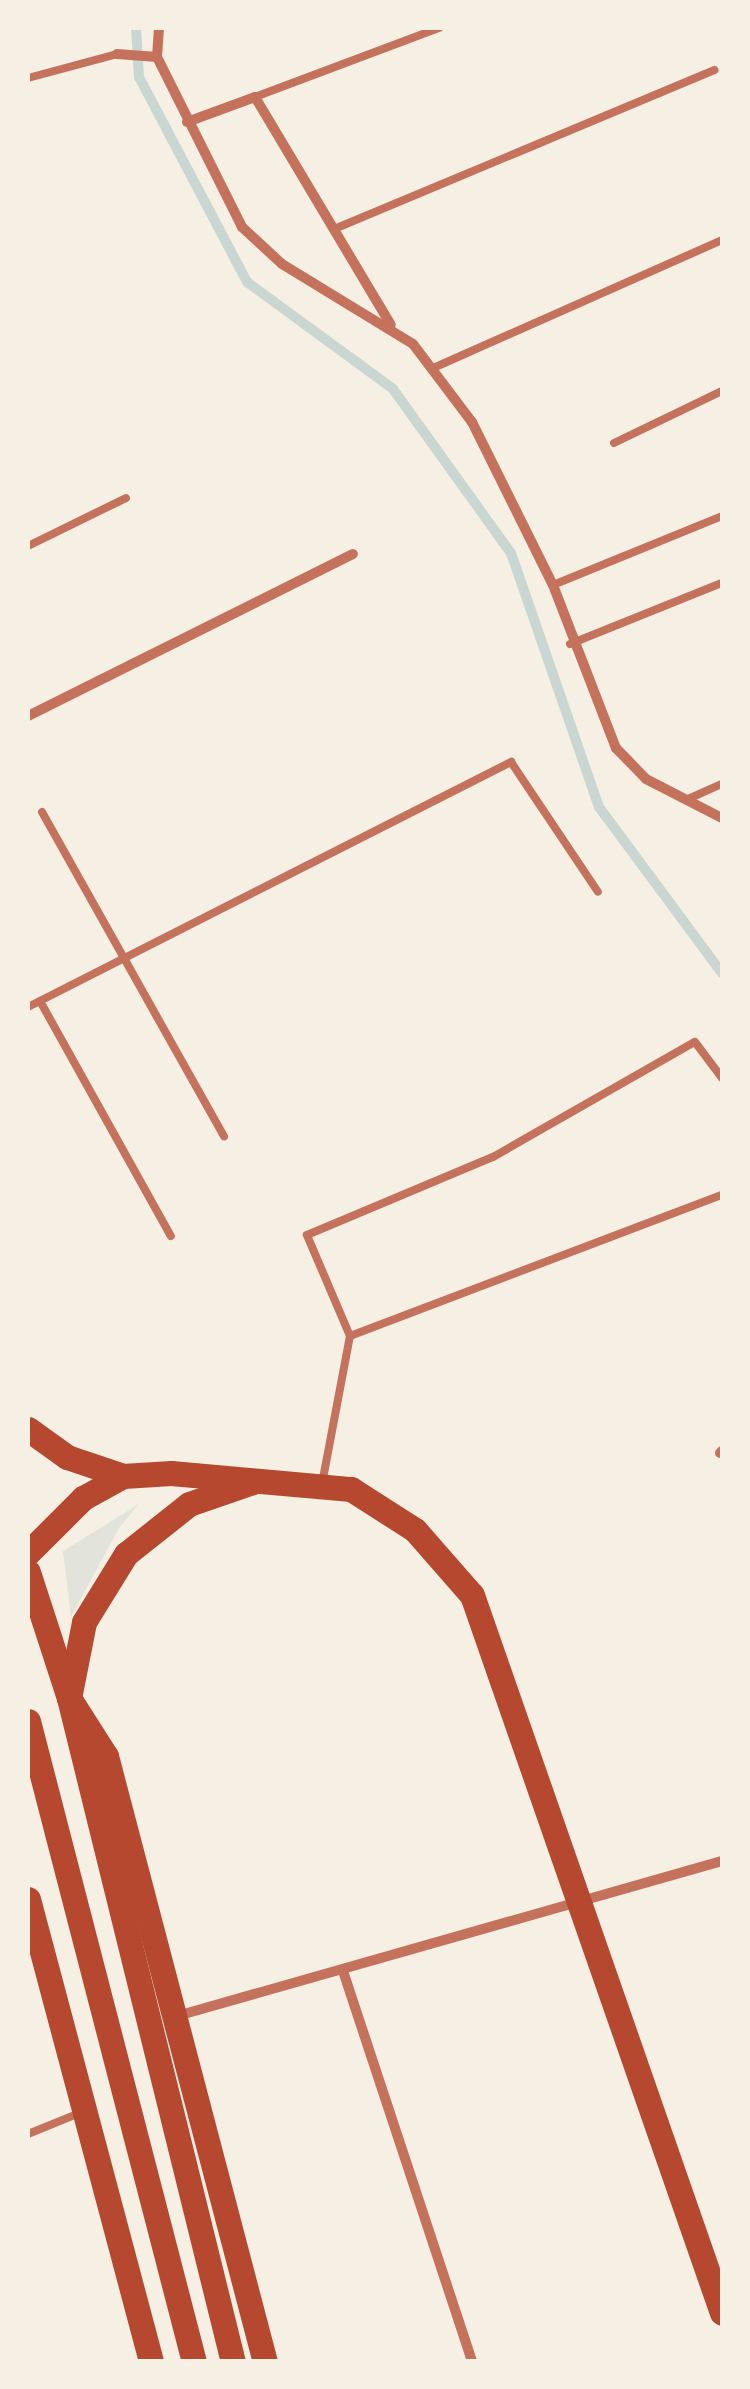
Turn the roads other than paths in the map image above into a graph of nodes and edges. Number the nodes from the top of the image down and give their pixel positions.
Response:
1 (159, 28) edge
2 (439, 28) edge
3 (117, 54) joint
4 (152, 55) junction
5 (715, 70) dead end
6 (28, 78) edge
7 (256, 96) junction
8 (187, 122) junction
9 (339, 227) junction
10 (722, 240) edge
11 (394, 331) junction
12 (431, 370) junction
13 (722, 391) edge
14 (614, 443) dead end
15 (126, 498) dead end
16 (722, 516) edge
17 (28, 546) edge
18 (353, 554) dead end
19 (722, 583) edge
20 (553, 585) junction
21 (570, 644) junction
22 (28, 716) edge
23 (722, 784) edge
24 (688, 799) junction
25 (42, 812) dead end
26 (722, 818) edge
27 (598, 892) dead end
28 (124, 963) junction
29 (40, 1001) junction
30 (28, 1007) edge
31 (722, 1078) edge
32 (224, 1136) dead end
33 (722, 1195) edge
34 (171, 1236) dead end
35 (350, 1336) junction
36 (28, 1429) edge
37 (124, 1476) junction
38 (265, 1478) junction
39 (322, 1485) junction
40 (28, 1554) edge
41 (28, 1572) edge
42 (69, 1698) junction
43 (28, 1721) edge
44 (722, 1860) edge
45 (28, 1898) edge
46 (586, 1906) junction
47 (344, 1974) junction
48 (177, 2016) junction
49 (86, 2111) junction
50 (28, 2134) edge
51 (722, 2313) edge
52 (151, 2362) edge
53 (194, 2362) edge
54 (232, 2362) edge
55 (266, 2362) edge
56 (472, 2362) edge

1 - 4 street
2 - 7 lane
3 - 4 street
3 - 6 lane
4 - 8 street
5 - 9 lane
7 - 8 street
7 - 9 street
8 - 11 street
9 - 11 street
10 - 12 lane
11 - 12 street
12 - 20 street
13 - 14 lane
15 - 17 lane
16 - 20 lane
18 - 22 street
19 - 21 lane
20 - 21 street
21 - 24 street
23 - 24 lane
24 - 26 street
25 - 28 lane
27 - 28 lane
28 - 29 lane
28 - 32 lane
29 - 30 lane
29 - 34 lane
31 - 35 lane
33 - 35 lane
35 - 39 lane
36 - 37 main road
37 - 38 main road
37 - 40 main road
38 - 39 main road
38 - 42 main road
39 - 46 main road
41 - 42 main road
42 - 48 main road
42 - 54 main road
43 - 53 main road
44 - 46 street
45 - 49 main road
46 - 47 street
46 - 51 main road
47 - 48 street
47 - 56 street
48 - 55 main road
49 - 50 lane
49 - 52 main road

